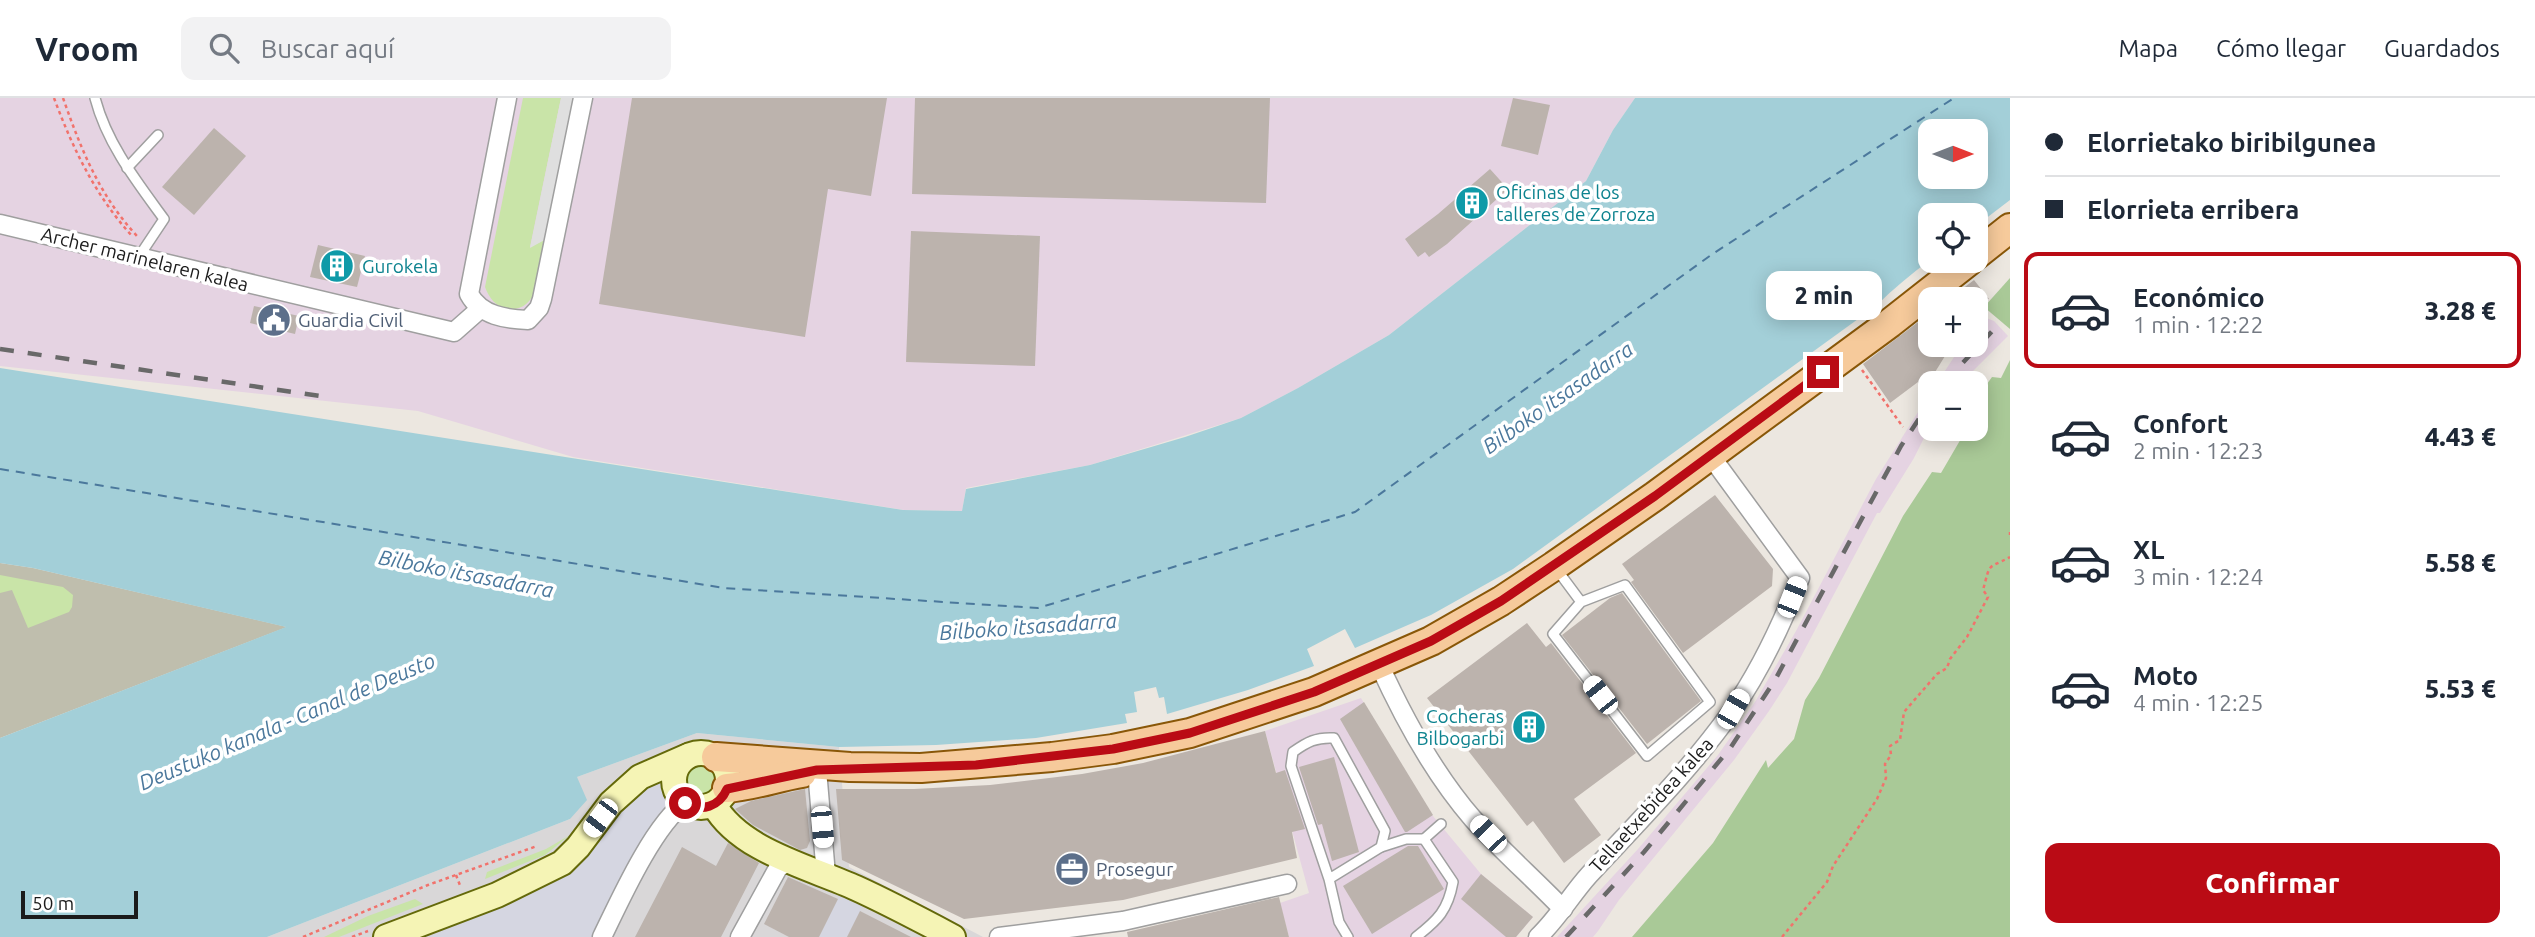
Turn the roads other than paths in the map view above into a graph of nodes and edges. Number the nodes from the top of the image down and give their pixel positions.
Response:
1 (95, 98) edge
2 (507, 98) edge
3 (583, 98) edge
4 (158, 135) dead end
5 (127, 168) junction
6 (0, 224) edge
7 (2010, 228) edge
8 (1988, 245) edge
9 (149, 255) junction
10 (1954, 273) edge
11 (480, 309) junction
12 (1710, 455) junction
13 (1554, 566) junction
14 (1581, 602) junction
15 (1379, 664) junction
16 (702, 756) junction
17 (850, 767) junction
18 (817, 770) junction
19 (721, 797) junction
20 (685, 803) junction
21 (1441, 824) dead end
22 (1424, 839) junction
23 (1381, 847) junction
24 (789, 861) junction
25 (826, 875) junction
26 (1329, 879) junction
27 (1287, 884) dead end
28 (1563, 909) junction
29 (1084, 932) edge
30 (387, 937) edge
31 (602, 937) edge
32 (740, 937) edge
33 (953, 937) edge
34 (1000, 937) edge
35 (1348, 937) edge
36 (1416, 937) edge
37 (1538, 937) edge

1 - 5 lane
2 - 11 street
3 - 11 street
4 - 5 lane
5 - 9 lane
6 - 9 street, Archer marinelaren kalea
7 - 8 main road
9 - 11 street, Archer marinelaren kalea
10 - 12 main road
12 - 13 main road
12 - 28 street, Tellaetxebidea kalea
13 - 14 lane
13 - 15 main road
14 - 14 lane
15 - 17 main road
15 - 28 street
16 - 17 main road
16 - 19 main road
16 - 20 main road
16 - 30 main road
17 - 18 main road
18 - 19 main road
18 - 25 street
19 - 20 main road
19 - 24 main road
20 - 31 street
21 - 22 lane
22 - 23 lane
22 - 36 lane
23 - 26 lane
23 - 26 lane
24 - 25 main road
24 - 32 street
25 - 33 main road
26 - 35 lane
27 - 29 street
28 - 37 street, Tellaetxebidea kalea
29 - 34 street

